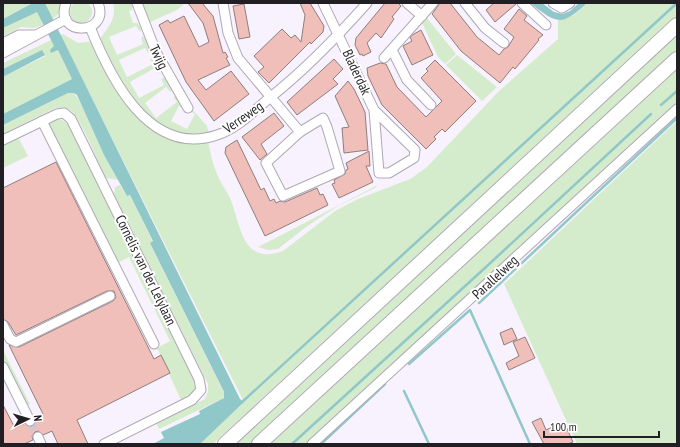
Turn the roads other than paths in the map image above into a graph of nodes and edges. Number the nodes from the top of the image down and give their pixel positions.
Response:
1 (66, 3) edge
2 (98, 3) edge
3 (137, 3) edge
4 (223, 3) edge
5 (323, 3) edge
6 (367, 3) edge
7 (406, 3) edge
8 (433, 3) edge
9 (465, 3) edge
10 (522, 3) edge
11 (570, 3) edge
12 (555, 5) edge
13 (422, 16) junction
14 (66, 19) junction
15 (546, 25) dead end
16 (677, 25) edge
17 (90, 27) junction
18 (339, 34) junction
19 (34, 35) junction
20 (3, 43) edge
21 (504, 43) dead end
22 (392, 50) junction
23 (3, 53) edge
24 (384, 58) dead end
25 (677, 58) edge
26 (271, 98) junction
27 (431, 105) dead end
28 (188, 108) dead end
29 (677, 109) edge
30 (374, 110) junction
31 (42, 121) junction
32 (300, 132) junction
33 (3, 140) edge
34 (110, 296) dead end
35 (3, 325) edge
36 (154, 344) dead end
37 (3, 367) edge
38 (30, 421) tunnel mouth
39 (104, 444) edge
40 (225, 444) edge
41 (259, 444) edge
42 (312, 444) edge

1 - 14 street
2 - 17 street
3 - 28 street, Twijg
4 - 26 street
5 - 18 street, Bladerdak
6 - 18 street, Verreweg
7 - 13 street
8 - 13 street
9 - 21 street
10 - 15 street
11 - 12 street
13 - 22 street
14 - 17 street
14 - 19 street
16 - 40 highway
17 - 26 street, Verreweg
18 - 26 street, Verreweg
18 - 30 street, Bladerdak
19 - 20 street
19 - 23 street
22 - 24 street
22 - 27 street
25 - 41 highway
26 - 32 street
29 - 42 street, Parallelweg
30 - 30 street, Bladerdak
31 - 33 street, Cornelis van der Lelylaan
31 - 36 street
31 - 39 street, Cornelis van der Lelylaan
32 - 32 street
34 - 35 street
37 - 38 street

